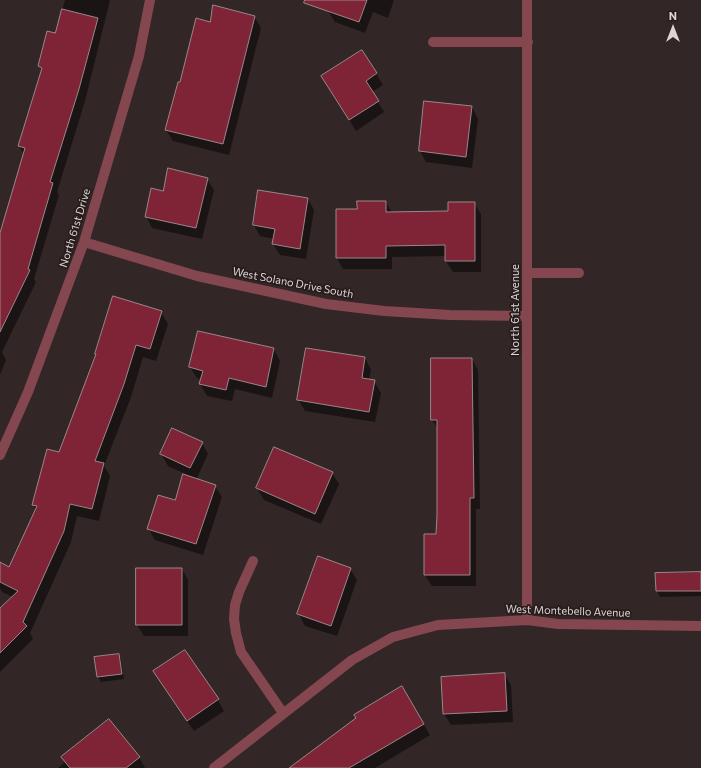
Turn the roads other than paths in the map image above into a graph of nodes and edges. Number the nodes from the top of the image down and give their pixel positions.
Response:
1 (150, 0) edge
2 (528, 0) edge
3 (433, 42) dead end
4 (528, 42) junction
5 (84, 242) junction
6 (527, 273) junction
7 (579, 273) dead end
8 (527, 316) junction
9 (0, 455) edge
10 (253, 561) dead end
11 (527, 620) junction
12 (701, 626) edge
13 (283, 713) junction
14 (214, 768) edge

1 - 5 street, North 61st Drive
2 - 4 street, North 61st Avenue
3 - 4 street
4 - 6 street, North 61st Avenue
5 - 8 street, West Solano Drive South
5 - 9 street, North 61st Drive
6 - 7 street
6 - 8 street, North 61st Avenue
8 - 11 street, North 61st Avenue
10 - 13 street
11 - 12 street, West Montebello Avenue
11 - 13 street, West Montebello Avenue
13 - 14 street, West Montebello Avenue

